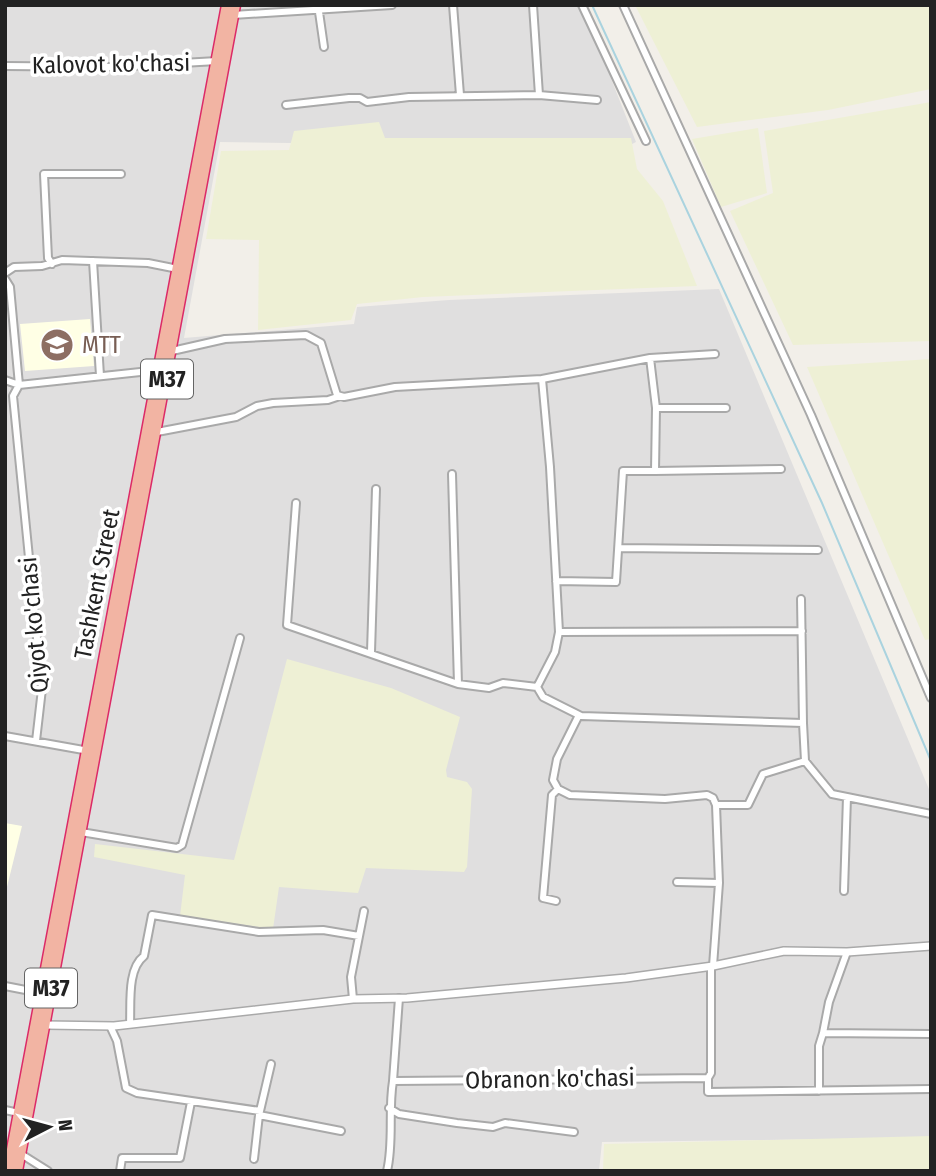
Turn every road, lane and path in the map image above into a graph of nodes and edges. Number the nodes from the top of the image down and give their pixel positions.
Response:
1 (227, 5) edge
2 (392, 5) edge
3 (453, 5) edge
4 (533, 5) edge
5 (582, 5) edge
6 (623, 5) edge
7 (234, 10) edge
8 (319, 12) junction
9 (324, 47) dead end
10 (217, 61) junction
11 (5, 66) edge
12 (460, 95) junction
13 (540, 95) junction
14 (597, 100) dead end
15 (286, 105) dead end
16 (646, 141) dead end
17 (121, 174) dead end
18 (93, 261) junction
19 (52, 264) junction
20 (178, 269) junction
21 (5, 273) edge
22 (5, 279) edge
23 (172, 351) junction
24 (715, 354) dead end
25 (650, 358) junction
26 (159, 370) junction
27 (100, 376) junction
28 (542, 379) junction
29 (5, 380) edge
30 (19, 385) junction
31 (340, 396) junction
32 (656, 408) junction
33 (726, 408) dead end
34 (157, 432) junction
35 (781, 469) dead end
36 (655, 471) junction
37 (452, 474) dead end
38 (376, 489) dead end
39 (296, 503) dead end
40 (619, 548) junction
41 (818, 550) dead end
42 (556, 581) junction
43 (802, 599) dead end
44 (802, 631) junction
45 (559, 632) junction
46 (240, 638) dead end
47 (371, 652) junction
48 (458, 684) junction
49 (537, 687) junction
50 (931, 698) edge
51 (579, 715) junction
52 (803, 723) junction
53 (5, 736) edge
54 (36, 741) junction
55 (91, 752) junction
56 (805, 761) junction
57 (558, 789) junction
58 (847, 797) junction
59 (716, 805) junction
60 (931, 814) edge
61 (81, 832) junction
62 (677, 882) dead end
63 (719, 883) junction
64 (844, 891) dead end
65 (556, 901) dead end
66 (364, 911) dead end
67 (359, 936) junction
68 (931, 946) edge
69 (847, 953) junction
70 (712, 966) junction
71 (5, 986) edge
72 (41, 993) junction
73 (399, 998) junction
74 (353, 999) junction
75 (130, 1024) junction
76 (45, 1025) junction
77 (110, 1026) junction
78 (823, 1033) junction
79 (931, 1034) edge
80 (271, 1064) dead end
81 (708, 1078) junction
82 (393, 1081) junction
83 (931, 1089) edge
84 (819, 1091) junction
85 (191, 1102) junction
86 (389, 1108) junction
87 (5, 1110) edge
88 (19, 1113) junction
89 (260, 1113) junction
90 (341, 1131) dead end
91 (574, 1132) dead end
92 (21, 1154) junction
93 (254, 1159) dead end
94 (8, 1171) edge
95 (18, 1171) edge
96 (48, 1171) edge
97 (120, 1171) edge
98 (387, 1171) edge

1 - 10 highway, Tashkent Street / M37
2 - 8 street
3 - 12 street
4 - 13 street
5 - 16 street
6 - 50 street
7 - 8 street
7 - 23 highway, Tashkent Street / M37
8 - 9 street
10 - 11 street, Kalovot ko'chasi
10 - 20 highway, Tashkent Street / M37
12 - 13 street
12 - 15 street
13 - 14 street
17 - 19 street
18 - 19 street
18 - 20 street
18 - 27 street
19 - 21 street
20 - 26 highway, Tashkent Street / M37
22 - 30 street, Qiyot ko'chasi
23 - 31 street
23 - 34 highway, Tashkent Street / M37
24 - 25 street
25 - 28 street
25 - 32 street
26 - 27 street
26 - 55 highway, Tashkent Street / M37
27 - 30 street
28 - 31 street
28 - 42 street
29 - 30 street
30 - 54 street, Qiyot ko'chasi
31 - 34 street
32 - 33 street
32 - 36 street
34 - 55 highway, Tashkent Street / M37
35 - 36 street
36 - 40 street
37 - 48 street
38 - 47 street
39 - 47 street
40 - 41 street
40 - 42 street
42 - 45 street
43 - 44 street
44 - 45 street
44 - 52 street
45 - 49 street
46 - 61 street
47 - 48 street
48 - 49 street
49 - 51 street
51 - 52 street
51 - 57 street
52 - 56 street
53 - 54 street
54 - 55 street
55 - 61 highway, M37
55 - 72 highway, Tashkent Street / M37
56 - 58 street
56 - 59 street
57 - 59 street
57 - 65 street
58 - 60 street
58 - 64 street
59 - 63 street
61 - 76 highway, M37
62 - 63 street
63 - 70 street
66 - 67 street
67 - 74 street
67 - 75 street
68 - 69 street
69 - 70 street
69 - 78 street
70 - 73 street
70 - 81 street
71 - 72 street
72 - 88 highway, Tashkent Street / M37
73 - 74 street
73 - 82 street
74 - 75 street
75 - 77 street
76 - 77 street
76 - 92 highway, M37
77 - 85 street
78 - 79 street
78 - 84 street
80 - 89 street
81 - 82 street, Obranon ko'chasi
81 - 84 street
82 - 86 street
83 - 84 street
85 - 89 street
85 - 97 street
86 - 91 street, Obranon ko'chasi
86 - 98 street
87 - 88 street
88 - 94 highway, Tashkent Street / M37
89 - 90 street
89 - 93 street
92 - 95 highway, M37
92 - 96 street

